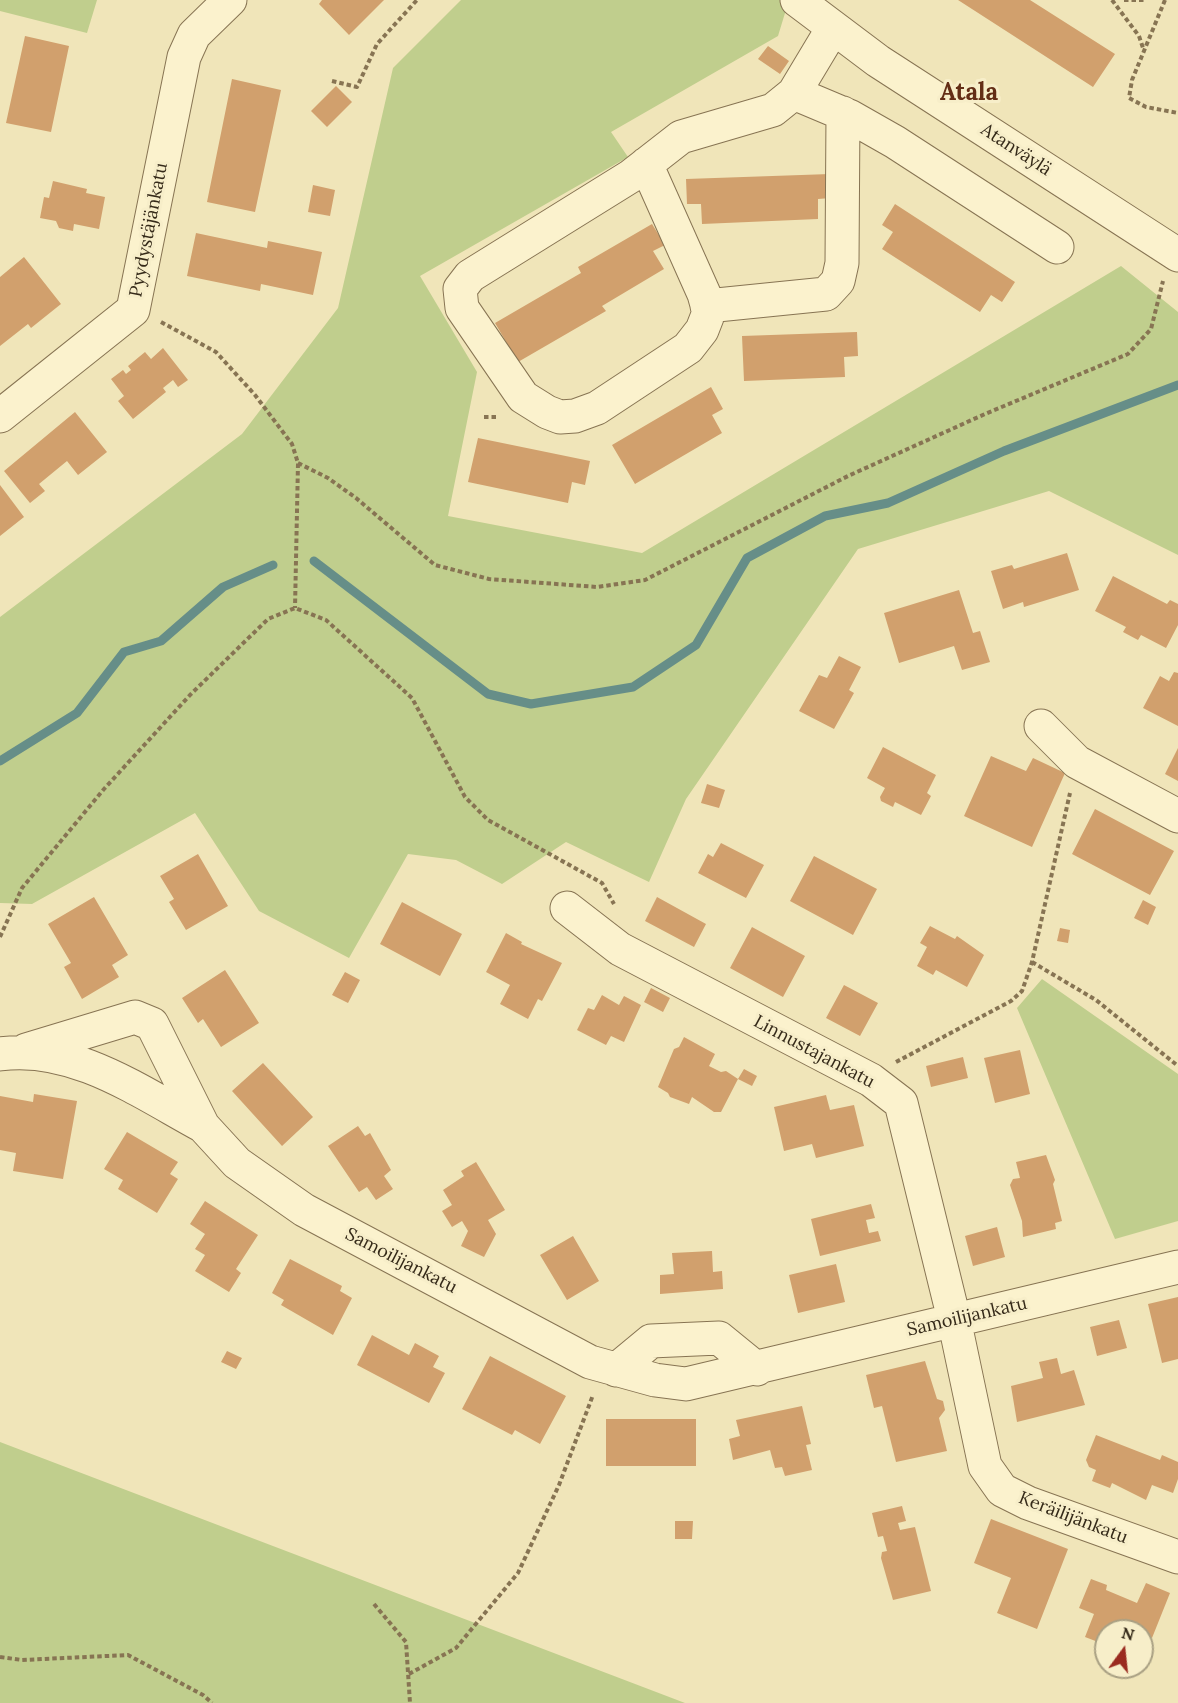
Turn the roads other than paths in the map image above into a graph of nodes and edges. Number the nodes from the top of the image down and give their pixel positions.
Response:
1 (230, 0) edge
2 (797, 0) edge
3 (833, 28) junction
4 (794, 93) junction
5 (843, 113) junction
6 (646, 164) junction
7 (1058, 247) dead end
8 (1171, 265) edge
9 (707, 306) junction
10 (0, 416) edge
11 (1041, 726) dead end
12 (1178, 816) edge
13 (567, 908) dead end
14 (13, 1052) edge
15 (203, 1126) junction
16 (1178, 1267) edge
17 (954, 1319) junction
18 (757, 1368) junction
19 (610, 1369) junction
20 (1178, 1557) edge

1 - 10 street, Pyydystäjänkatu
2 - 3 street, Atanväylä
3 - 4 street
3 - 8 street, Atanväylä
4 - 5 street
4 - 6 street
5 - 7 street
5 - 9 street
6 - 9 street
6 - 9 street
11 - 12 street
13 - 17 street, Linnustajankatu
14 - 15 street, Samoilijankatu
14 - 15 street, Samoilijankatu
15 - 19 street, Samoilijankatu
16 - 17 street, Samoilijankatu
17 - 18 street, Samoilijankatu
17 - 20 street, Keräilijänkatu
18 - 19 street, Samoilijankatu
18 - 19 street

